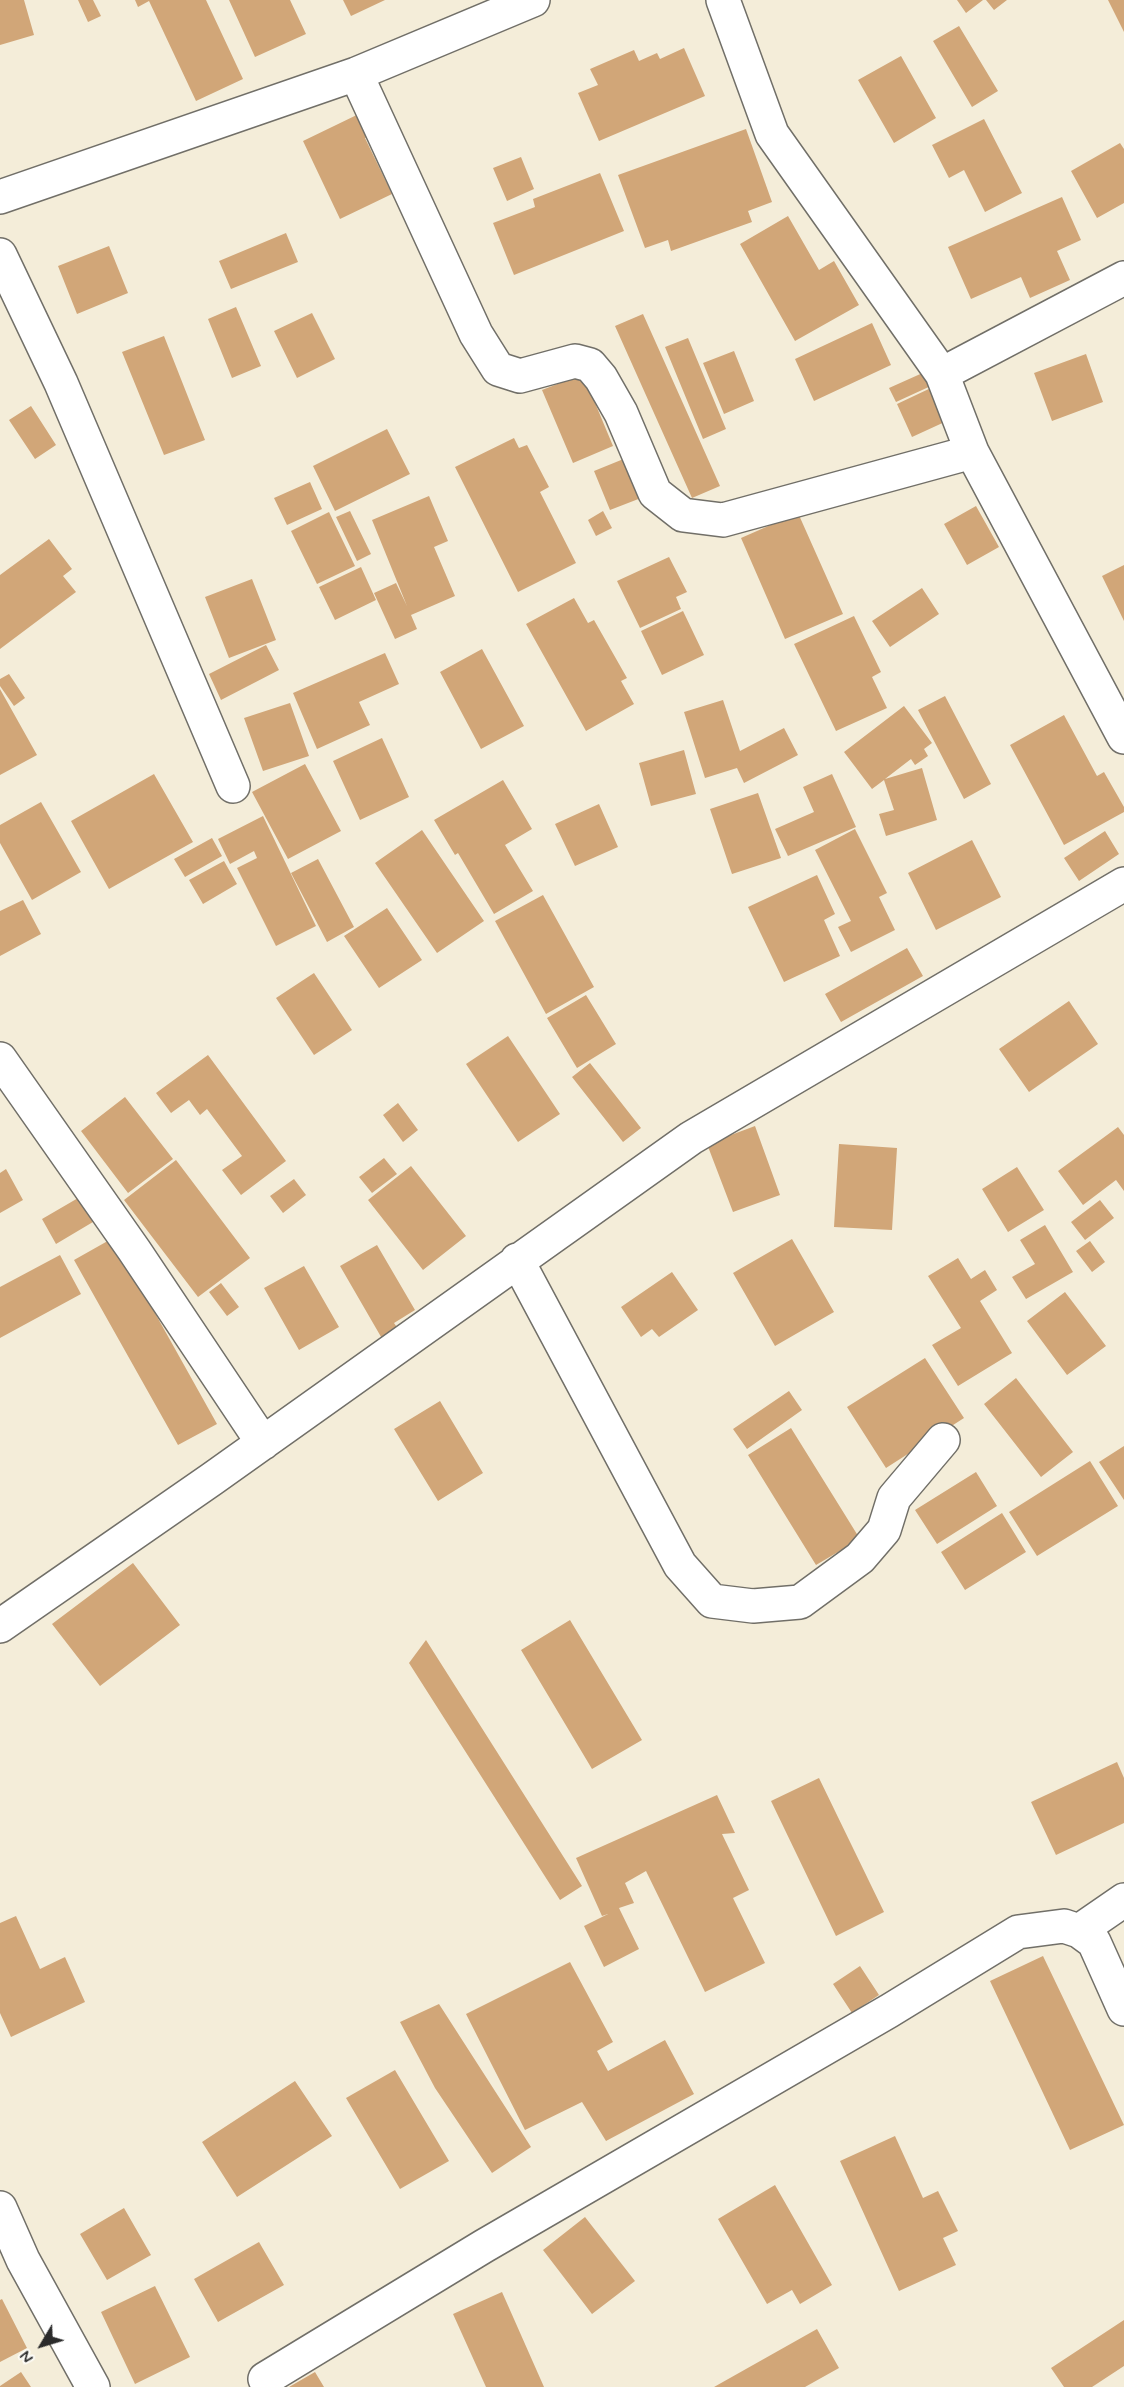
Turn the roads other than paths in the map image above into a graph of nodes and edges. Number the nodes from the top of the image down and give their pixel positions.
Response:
1 (533, 0) edge
2 (723, 0) edge
3 (356, 74) junction
4 (0, 197) edge
5 (0, 255) edge
6 (1124, 278) edge
7 (942, 374) junction
8 (972, 452) junction
9 (1124, 737) edge
10 (233, 786) dead end
11 (1124, 884) edge
12 (0, 1059) edge
13 (517, 1260) junction
14 (944, 1440) dead end
15 (263, 1443) junction
16 (0, 1626) edge
17 (1124, 1900) edge
18 (1079, 1931) junction
19 (1124, 2009) edge
20 (0, 2208) edge
21 (266, 2379) dead end
22 (93, 2387) edge

1 - 3 street
2 - 7 street
3 - 4 street
3 - 8 street
5 - 10 street
6 - 7 street
7 - 8 street
8 - 9 street
11 - 13 street
12 - 15 street
13 - 14 street
13 - 15 street
15 - 16 street
17 - 18 street
18 - 19 street
18 - 21 street
20 - 22 street

